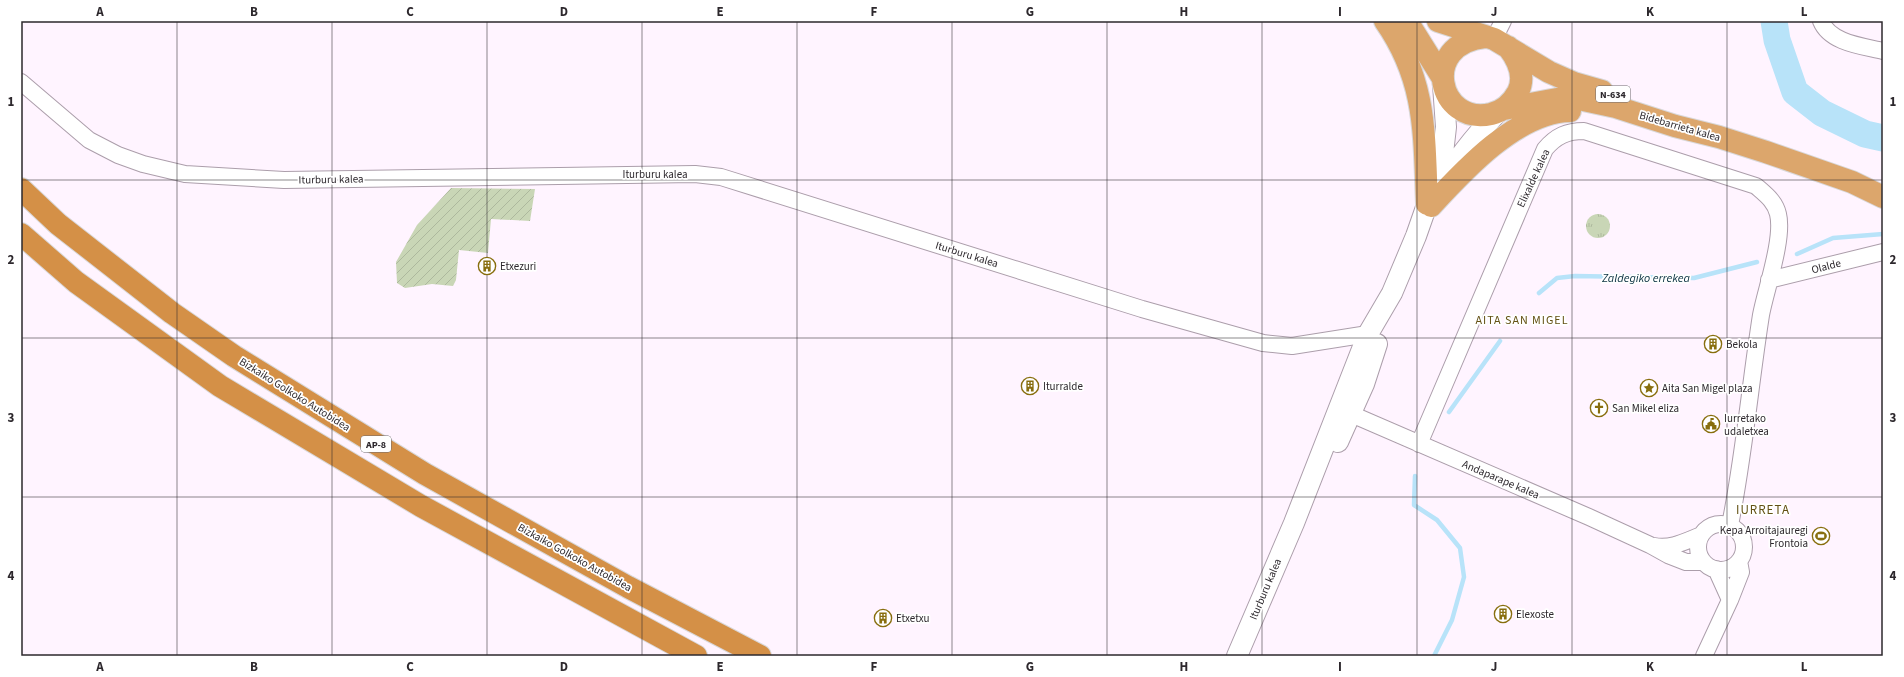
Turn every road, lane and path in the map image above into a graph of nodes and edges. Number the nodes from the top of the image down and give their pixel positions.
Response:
1 (1385, 21) edge
2 (1407, 21) edge
3 (1438, 21) edge
4 (1821, 21) edge
5 (1497, 36) edge
6 (1883, 52) edge
7 (1443, 81) junction
8 (21, 82) edge
9 (1500, 111) junction
10 (1720, 137) junction
11 (1852, 182) junction
12 (1883, 187) edge
13 (21, 189) edge
14 (1883, 198) edge
15 (1429, 205) junction
16 (21, 234) edge
17 (1883, 252) edge
18 (1769, 280) junction
19 (1392, 293) junction
20 (1388, 313) junction
21 (1368, 334) junction
22 (1359, 355) junction
23 (1351, 414) junction
24 (1418, 444) junction
25 (1310, 478) junction
26 (1294, 523) junction
27 (1730, 525) junction
28 (1699, 536) junction
29 (1650, 545) junction
30 (1739, 561) junction
31 (1709, 566) junction
32 (1730, 600) junction
33 (696, 656) edge
34 (760, 656) edge
35 (1237, 656) edge
36 (1704, 656) edge

1 - 15 highway
2 - 7 highway, N-634
3 - 5 highway, N-634
4 - 6 street
5 - 7 highway
5 - 9 highway
5 - 10 highway, N-634
7 - 9 highway, N-634
7 - 15 street
8 - 21 street, Iturburu kalea
9 - 10 highway, Bidebarrieta kalea / N-634
9 - 15 street
10 - 11 highway, Bidebarrieta kalea / N-634
10 - 15 highway
11 - 12 highway, N-634
11 - 14 highway, N-634
13 - 34 highway, Bizkaiko Golkoko Autobidea / AP-8
15 - 19 street
16 - 33 highway, AP-8
17 - 18 street, Olalde
18 - 24 street, Elixalde kalea
18 - 27 street
19 - 20 street
19 - 21 street
20 - 21 street
20 - 23 street
21 - 22 street
22 - 23 street
22 - 25 street
23 - 24 street, Andaparape kalea
23 - 25 street
23 - 26 street
24 - 29 street, Andaparape kalea
25 - 26 street
26 - 35 street, Iturburu kalea
27 - 28 street
27 - 30 street
28 - 29 street
28 - 31 street
29 - 31 street
30 - 31 street
30 - 32 street
31 - 32 street
32 - 36 street

